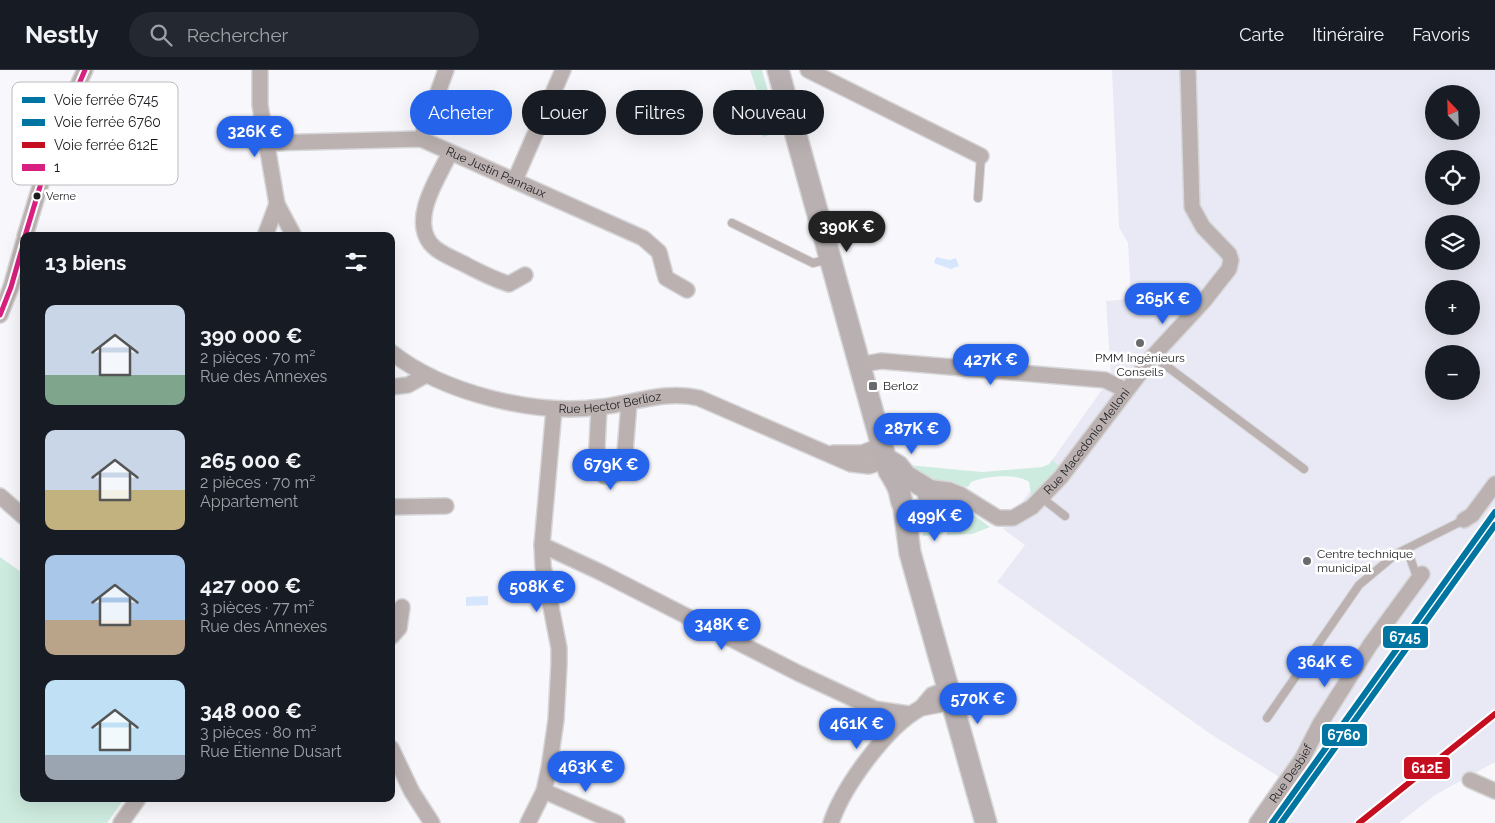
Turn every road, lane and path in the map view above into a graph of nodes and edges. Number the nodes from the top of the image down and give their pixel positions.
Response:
1 (85, 70) edge
2 (260, 70) edge
3 (446, 70) edge
4 (563, 70) edge
5 (778, 70) edge
6 (808, 70) edge
7 (1188, 70) edge
8 (79, 82) edge
9 (421, 139) junction
10 (268, 143) junction
11 (450, 153) junction
12 (981, 156) joint
13 (515, 180) junction
14 (40, 185) edge
15 (978, 198) dead end
16 (277, 204) junction
17 (732, 223) dead end
18 (26, 232) edge
19 (266, 232) edge
20 (292, 232) edge
21 (830, 259) junction
22 (20, 270) edge
23 (525, 274) dead end
24 (687, 290) dead end
25 (17, 291) edge
26 (0, 314) edge
27 (395, 355) edge
28 (1153, 356) junction
29 (859, 365) junction
30 (426, 375) junction
31 (395, 387) edge
32 (1125, 390) junction
33 (629, 403) junction
34 (554, 408) junction
35 (600, 408) junction
36 (885, 453) junction
37 (1304, 469) dead end
38 (1495, 484) edge
39 (1, 498) edge
40 (916, 498) junction
41 (1042, 498) junction
42 (446, 506) dead end
43 (395, 507) edge
44 (20, 514) edge
45 (1065, 516) dead end
46 (1464, 520) joint
47 (542, 545) junction
48 (1406, 549) junction
49 (1420, 577) joint
50 (402, 607) dead end
51 (395, 632) edge
52 (952, 695) junction
53 (915, 711) junction
54 (1267, 718) dead end
55 (395, 756) edge
56 (1470, 780) dead end
57 (544, 790) junction
58 (1495, 791) edge
59 (136, 802) edge
60 (121, 823) edge
61 (432, 823) edge
62 (528, 823) edge
63 (617, 823) edge
64 (831, 823) edge
65 (986, 823) edge
66 (1257, 823) edge

1 - 8 street
2 - 10 street
3 - 9 street
4 - 13 street
5 - 21 main road
6 - 12 street
7 - 28 street, Rue Macedonio Melloni
9 - 10 street, Rue Justin Pannaux
9 - 11 street, Rue Justin Pannaux
10 - 16 street
11 - 13 street, Rue Justin Pannaux
11 - 23 street
12 - 15 lane
13 - 24 street, Rue Justin Pannaux
14 - 18 street
16 - 19 street
16 - 20 street
17 - 21 lane
21 - 29 main road
22 - 25 street
25 - 26 street
27 - 30 street, Rue Hector Berlioz
28 - 32 street, Rue Macedonio Melloni
28 - 37 lane
29 - 32 street
29 - 36 main road
30 - 31 street
30 - 34 street, Rue Hector Berlioz
32 - 41 street, Rue Macedonio Melloni
33 - 35 street, Rue Hector Berlioz
33 - 35 street
33 - 36 street, Rue Hector Berlioz
34 - 35 street, Rue Hector Berlioz
34 - 47 street
36 - 40 main road
38 - 46 street
39 - 44 street
40 - 41 street, Rue Macedonio Melloni
40 - 52 main road
41 - 45 lane
42 - 43 street
46 - 48 lane
47 - 53 street
47 - 57 street
48 - 49 lane
48 - 54 lane
49 - 66 street, Rue Desbief
50 - 51 street
52 - 53 street
52 - 65 main road
53 - 64 street
55 - 61 street
56 - 58 street
57 - 62 street
57 - 63 street
59 - 60 street

